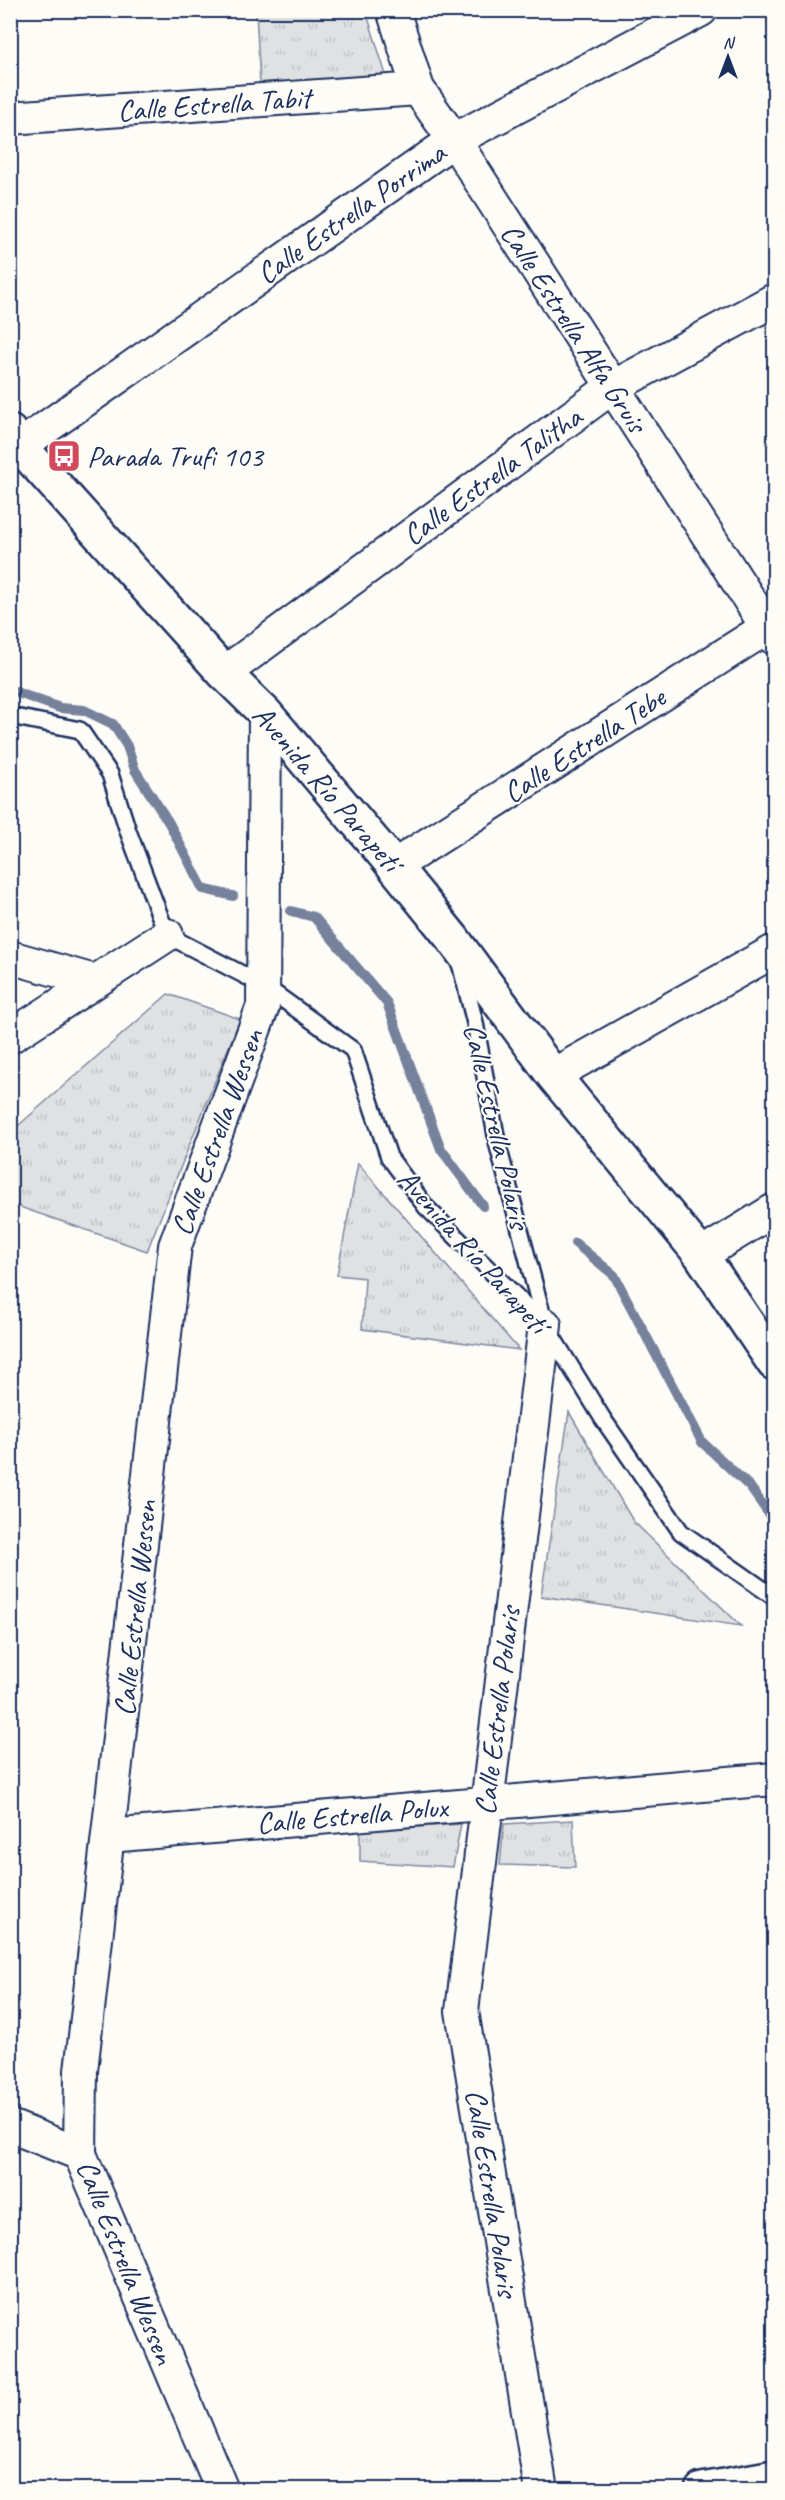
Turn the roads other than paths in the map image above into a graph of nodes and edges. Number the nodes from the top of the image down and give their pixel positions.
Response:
1 (393, 10) edge
2 (701, 10) edge
3 (418, 89) junction
4 (10, 118) edge
5 (454, 140) junction
6 (774, 300) edge
7 (611, 388) junction
8 (15, 439) edge
9 (772, 629) edge
10 (224, 674) junction
11 (265, 712) junction
12 (10, 716) edge
13 (394, 866) junction
14 (167, 935) junction
15 (453, 939) junction
16 (774, 951) edge
17 (10, 957) edge
18 (94, 981) junction
19 (262, 985) junction
20 (10, 1037) edge
21 (553, 1075) junction
22 (774, 1210) edge
23 (701, 1255) junction
24 (545, 1325) junction
25 (774, 1363) edge
26 (774, 1597) edge
27 (774, 1779) edge
28 (485, 1804) junction
29 (109, 1836) junction
30 (10, 2126) edge
31 (80, 2154) junction
32 (774, 2477) edge
33 (222, 2490) edge
34 (541, 2490) edge
35 (702, 2490) edge

1 - 3 street, Calle Estrella Alfa Gruis
2 - 5 street, Calle Estrella Porrima
3 - 4 street, Calle Estrella Tabit
3 - 5 street, Calle Estrella Alfa Gruis
5 - 7 street, Calle Estrella Alfa Gruis
5 - 8 street, Calle Estrella Porrima
6 - 7 street, Calle Estrella Talitha
7 - 9 street, Calle Estrella Alfa Gruis
7 - 10 street, Calle Estrella Talitha
8 - 10 street, Avenida Río Parapetí
9 - 13 street, Calle Estrella Tebe
10 - 11 street, Avenida Río Parapetí
11 - 13 street, Avenida Río Parapetí
11 - 19 street, Calle Estrella Wessen
12 - 14 lane
13 - 15 street, Avenida Río Parapetí
14 - 18 street
14 - 19 lane, Avenida Río Parapetí
15 - 21 street, Avenida Río Parapetí
15 - 24 lane, Calle Estrella Polaris
16 - 21 street
17 - 18 street
18 - 20 street
19 - 24 lane, Avenida Río Parapetí
19 - 29 street, Calle Estrella Wessen
21 - 23 street, Avenida Río Parapetí
22 - 23 street
23 - 25 street, Avenida Río Parapetí
24 - 26 lane, Avenida Río Parapetí
24 - 28 street, Calle Estrella Polaris
27 - 28 street, Calle Estrella Polux
28 - 29 street, Calle Estrella Polux
28 - 34 street, Calle Estrella Polaris
29 - 31 street, Calle Estrella Wessen
30 - 31 street
31 - 33 street, Calle Estrella Wessen
32 - 35 street

